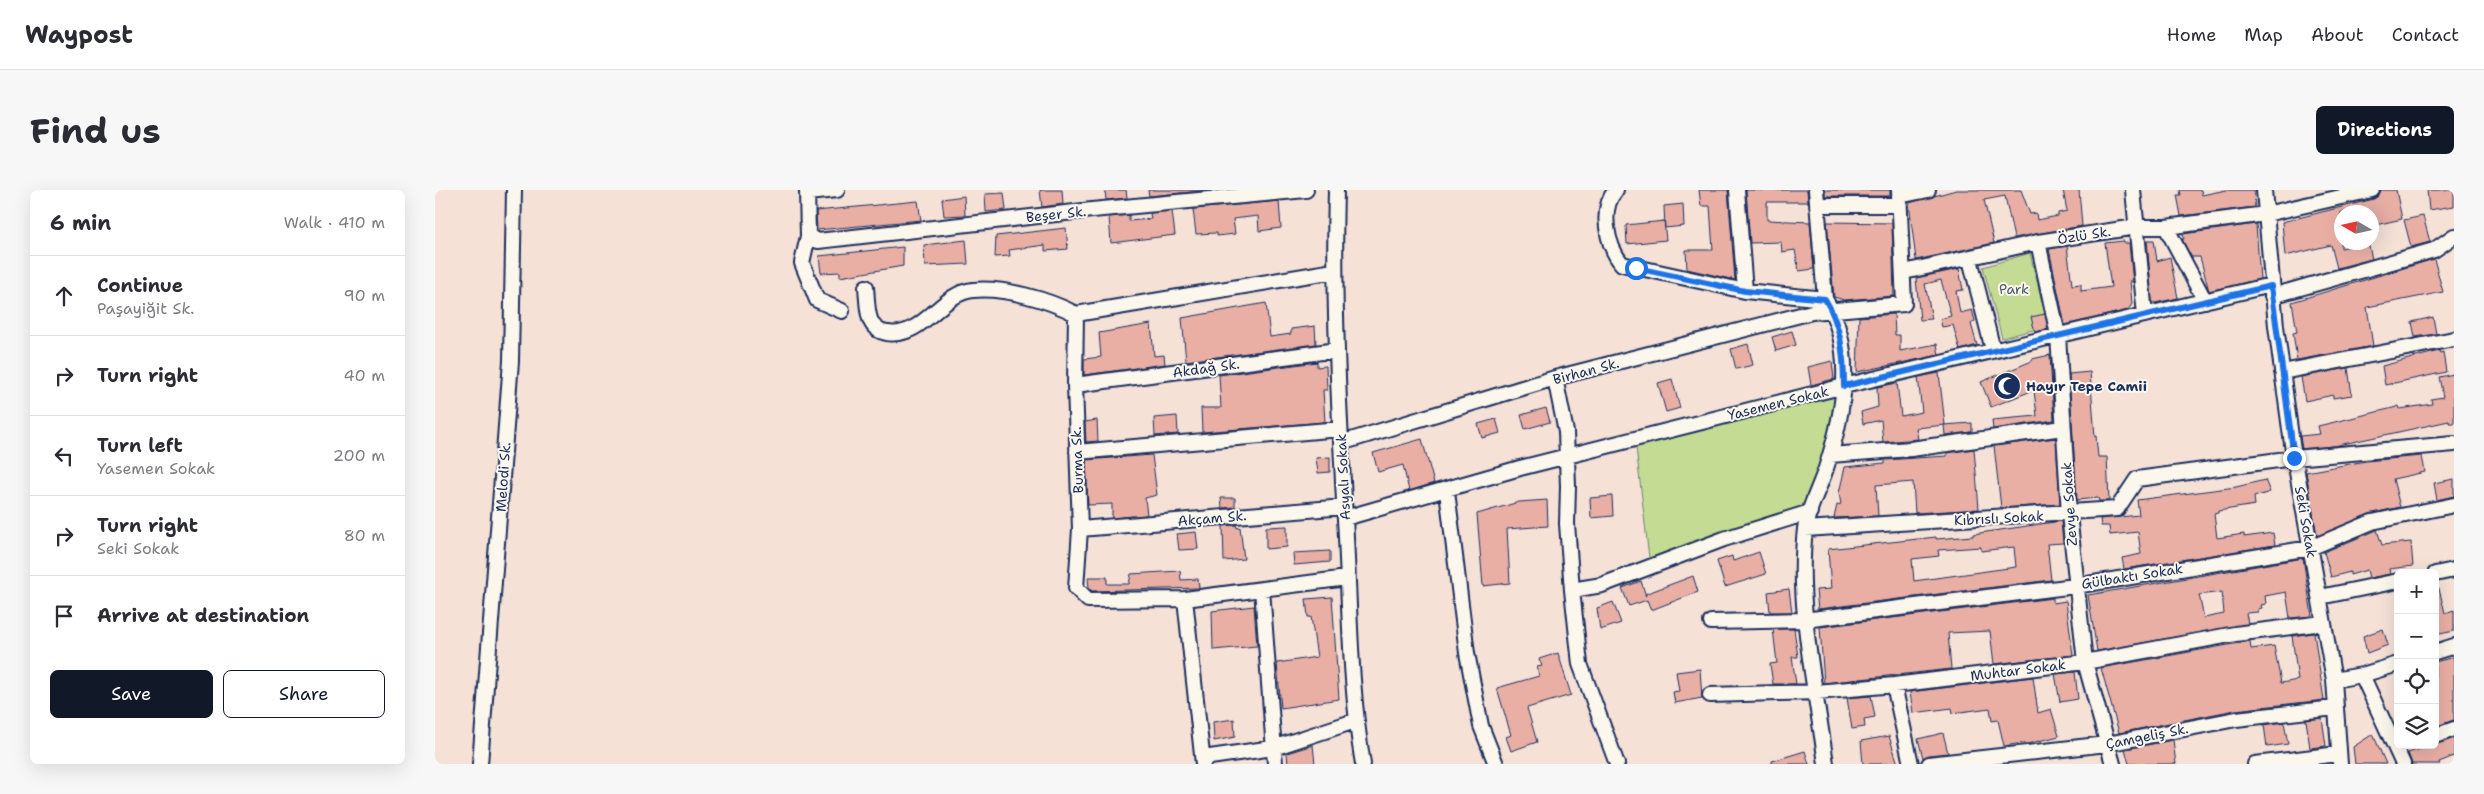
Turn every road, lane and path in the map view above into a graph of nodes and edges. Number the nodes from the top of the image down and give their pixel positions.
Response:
1 (514, 190) edge
2 (837, 190) edge
3 (1305, 190) edge
4 (1336, 190) edge
5 (1616, 190) edge
6 (1737, 190) edge
7 (1816, 190) edge
8 (1928, 190) edge
9 (2133, 190) edge
10 (2264, 190) edge
11 (2372, 190) edge
12 (807, 191) edge
13 (1899, 197) edge
14 (1817, 205) junction
15 (2266, 214) junction
16 (2137, 227) junction
17 (2166, 227) junction
18 (808, 236) junction
19 (2454, 236) edge
20 (2038, 242) junction
21 (1970, 259) junction
22 (1334, 270) junction
23 (1904, 272) junction
24 (866, 287) dead end
25 (1745, 291) junction
26 (2272, 291) junction
27 (1825, 299) junction
28 (2205, 301) junction
29 (842, 310) dead end
30 (1833, 311) junction
31 (1076, 314) junction
32 (2145, 315) junction
33 (2057, 335) junction
34 (2454, 340) edge
35 (1337, 350) junction
36 (1993, 350) junction
37 (2282, 372) junction
38 (1555, 378) junction
39 (1075, 385) junction
40 (1844, 386) junction
41 (2063, 428) junction
42 (1341, 436) junction
43 (2454, 444) edge
44 (1077, 452) junction
45 (1830, 455) junction
46 (1566, 456) junction
47 (2294, 458) junction
48 (1447, 491) junction
49 (2454, 505) edge
50 (1810, 512) junction
51 (1345, 513) junction
52 (2069, 514) junction
53 (1080, 529) junction
54 (1805, 529) junction
55 (2310, 548) junction
56 (2454, 570) edge
57 (2439, 573) edge
58 (1347, 578) junction
59 (2394, 582) edge
60 (2075, 586) junction
61 (1262, 590) junction
62 (1572, 590) junction
63 (2320, 597) junction
64 (1185, 600) junction
65 (1804, 620) junction
66 (1711, 622) dead end
67 (2323, 623) junction
68 (2454, 646) edge
69 (2439, 651) edge
70 (2085, 662) junction
71 (2394, 665) edge
72 (2362, 676) junction
73 (2334, 680) junction
74 (1894, 685) junction
75 (1817, 692) junction
76 (1710, 695) dead end
77 (2335, 708) junction
78 (1355, 722) junction
79 (2454, 729) edge
80 (2394, 733) edge
81 (2439, 735) edge
82 (2107, 744) junction
83 (1273, 748) junction
84 (2402, 749) edge
85 (2339, 759) edge
86 (1203, 761) edge
87 (480, 764) edge
88 (1275, 764) edge
89 (1363, 764) edge
90 (1496, 764) edge
91 (1617, 764) edge
92 (1826, 764) edge
93 (1911, 764) edge
94 (1929, 764) edge
95 (2113, 764) edge
96 (2255, 764) edge
97 (2403, 764) edge

1 - 87 street, Melodi Sk.
2 - 12 street
3 - 18 street, Beşer Sk.
4 - 22 street, Asyalı Sokak
5 - 25 street
6 - 25 street
7 - 14 street
8 - 13 street
9 - 16 street
10 - 15 street, Seki Sokak
11 - 15 street, Özlü Sk.
12 - 18 street
13 - 14 street
13 - 23 street
14 - 27 street
15 - 17 street, Özlü Sk.
15 - 26 street, Seki Sokak
16 - 17 street, Özlü Sk.
16 - 20 street, Özlü Sk.
16 - 32 street
17 - 28 street
18 - 29 street
19 - 26 street, Yasemen Sokak
20 - 21 street, Özlü Sk.
20 - 33 street, Zevye Sokak
21 - 23 street, Özlü Sk.
21 - 36 street
22 - 31 street
22 - 35 street, Asyalı Sokak
23 - 30 street, Birhan Sk.
24 - 31 street
25 - 27 street
26 - 28 street, Yasemen Sokak
26 - 37 street, Seki Sokak
27 - 30 street
28 - 32 street, Yasemen Sokak
30 - 38 street, Birhan Sk.
30 - 40 street
31 - 39 street, Burma Sk.
32 - 33 street, Yasemen Sokak
33 - 36 street, Yasemen Sokak
33 - 41 street, Zevye Sokak
34 - 37 street
35 - 39 street, Akdağ Sk.
35 - 42 street, Asyalı Sokak
36 - 40 street, Yasemen Sokak
37 - 47 street, Seki Sokak
38 - 42 street, Birhan Sk.
38 - 46 street
39 - 44 street, Burma Sk.
40 - 45 street
40 - 46 street, Yasemen Sokak
41 - 45 street
41 - 52 street, Zevye Sokak
42 - 44 street, Birhan Sk.
42 - 51 street, Asyalı Sokak
43 - 47 street
44 - 53 street, Burma Sk.
45 - 50 street
46 - 48 street, Yasemen Sokak
46 - 62 street
47 - 52 street, Kıbrıslı Sokak
47 - 55 street, Seki Sokak
48 - 51 street, Yasemen Sokak
48 - 90 street
49 - 55 street, Gülbaktı Sokak
50 - 54 street
50 - 62 street
51 - 53 street, Akçam Sk.
51 - 58 street, Asyalı Sokak
52 - 54 street, Kıbrıslı Sokak
52 - 60 street, Zevye Sokak
53 - 64 street, Burma Sk.
54 - 65 street
55 - 60 street, Gülbaktı Sokak
55 - 63 street, Seki Sokak
56 - 57 street
58 - 61 street, Burma Sk.
58 - 78 street, Asyalı Sokak
59 - 63 street
60 - 65 street, Gülbaktı Sokak
60 - 70 street, Zevye Sokak
61 - 64 street, Burma Sk.
61 - 83 street
62 - 91 street
63 - 67 street, Seki Sokak
64 - 86 street
65 - 66 street, Gülbaktı Sokak
65 - 75 street
67 - 70 street, Muhtar Sokak
67 - 73 street, Seki Sokak
68 - 69 street
70 - 74 street, Muhtar Sokak
70 - 82 street, Zevye Sokak
71 - 72 street
72 - 73 street
72 - 80 street
73 - 77 street, Seki Sokak
74 - 75 street, Muhtar Sokak
74 - 93 street
75 - 76 street, Muhtar Sokak
75 - 92 street
77 - 82 street, Çamgeliş Sk.
77 - 85 street, Seki Sokak
78 - 83 street
78 - 89 street, Asyalı Sokak
79 - 81 street
82 - 94 street, Çamgeliş Sk.
82 - 95 street, Zevye Sokak
83 - 86 street
83 - 88 street
84 - 97 street
85 - 96 street

